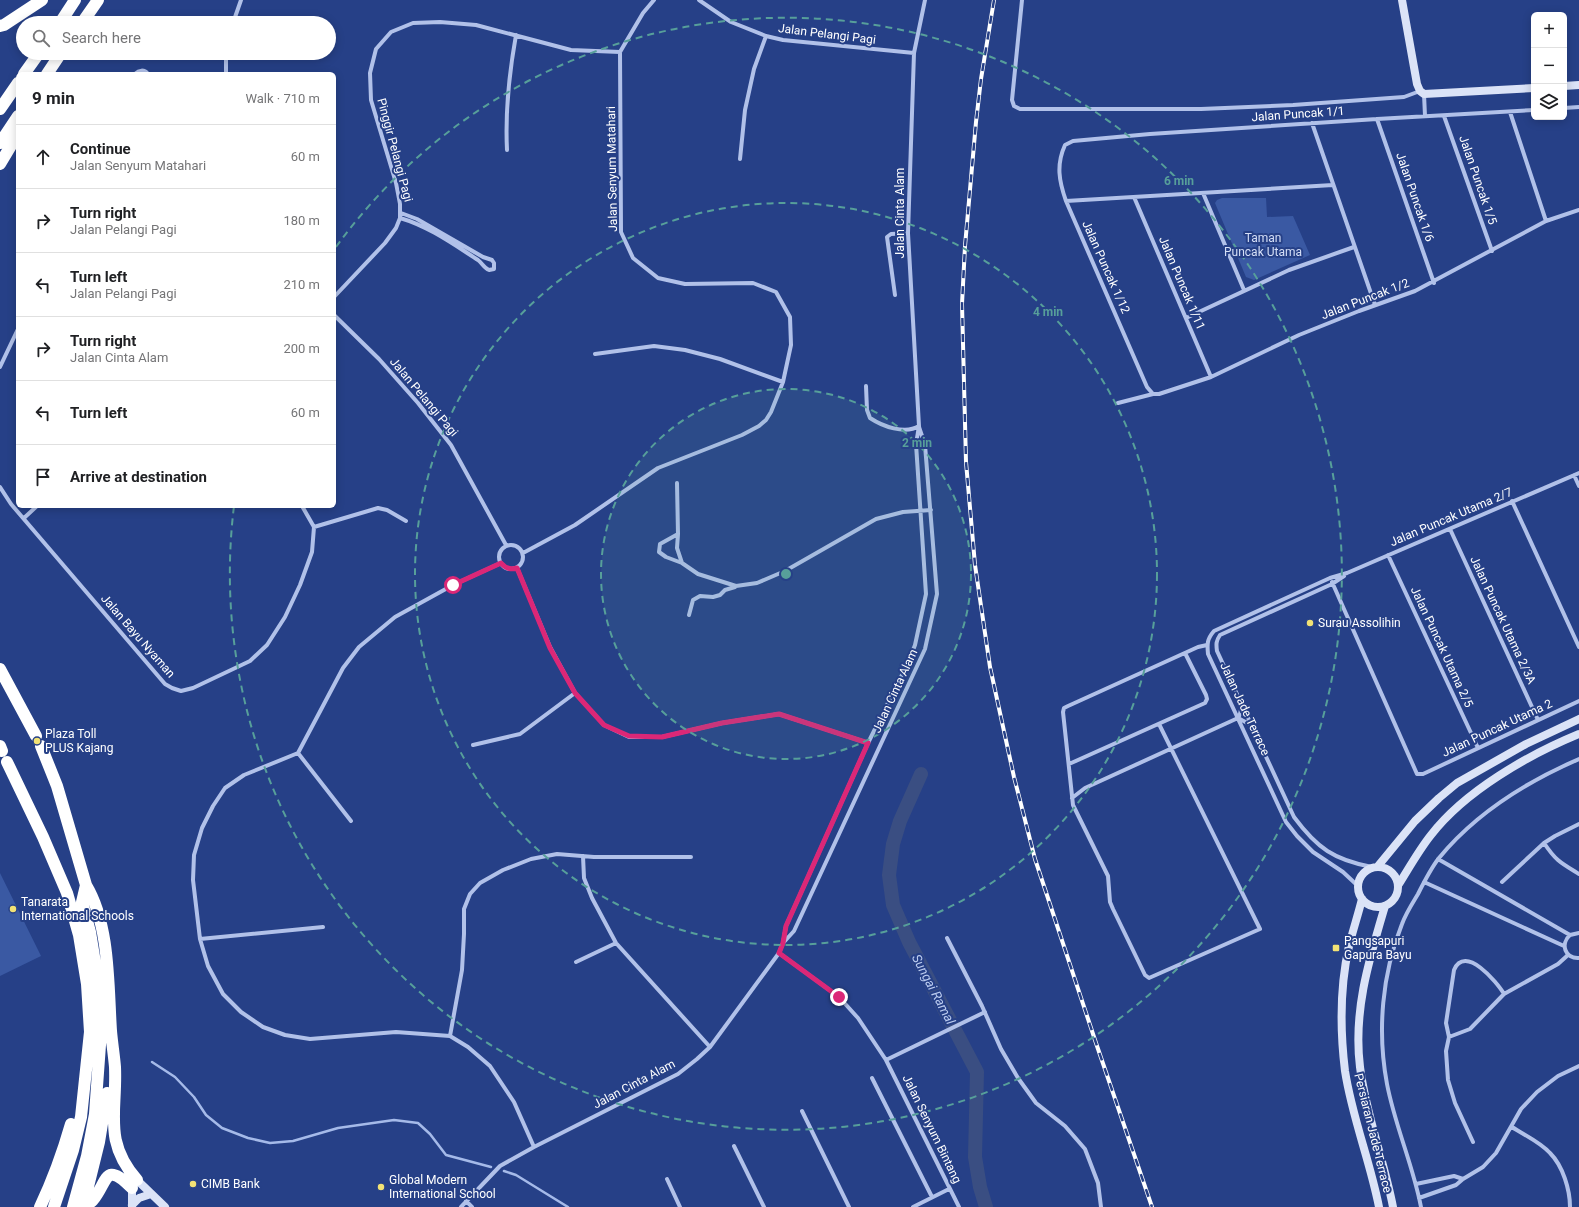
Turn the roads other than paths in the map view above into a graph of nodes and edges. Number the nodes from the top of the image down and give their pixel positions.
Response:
1 (42, 0) edge
2 (76, 0) edge
3 (98, 0) edge
4 (241, 0) edge
5 (654, 0) edge
6 (699, 0) edge
7 (925, 0) edge
8 (1022, 0) edge
9 (1402, 0) edge
10 (19, 16) edge
11 (65, 16) edge
12 (87, 16) edge
13 (235, 16) edge
14 (16, 18) edge
15 (0, 26) edge
16 (516, 35) junction
17 (766, 36) junction
18 (620, 52) junction
19 (914, 53) junction
20 (34, 60) edge
21 (56, 60) edge
22 (61, 60) edge
23 (226, 60) edge
24 (25, 72) edge
25 (48, 72) edge
26 (54, 72) edge
27 (226, 72) edge
28 (1579, 85) edge
29 (16, 86) edge
30 (1567, 86) edge
31 (1531, 88) edge
32 (1422, 93) junction
33 (1579, 107) edge
34 (1567, 108) edge
35 (0, 109) edge
36 (1531, 110) edge
37 (1510, 112) junction
38 (1425, 116) junction
39 (1444, 116) junction
40 (16, 119) edge
41 (1377, 119) junction
42 (1312, 123) junction
43 (16, 137) edge
44 (0, 143) edge
45 (1065, 145) joint
46 (507, 150) dead end
47 (740, 159) dead end
48 (0, 164) edge
49 (1333, 184) junction
50 (1203, 193) junction
51 (1134, 197) junction
52 (1066, 201) junction
53 (1579, 210) edge
54 (400, 215) junction
55 (1546, 221) junction
56 (908, 233) junction
57 (1354, 247) junction
58 (1492, 251) junction
59 (1434, 282) junction
60 (1244, 290) junction
61 (336, 295) edge
62 (895, 295) dead end
63 (1375, 305) junction
64 (336, 317) edge
65 (1186, 318) junction
66 (16, 333) edge
67 (594, 354) dead end
68 (0, 367) edge
69 (1211, 377) junction
70 (783, 382) junction
71 (866, 386) dead end
72 (1153, 394) junction
73 (1118, 403) dead end
74 (919, 426) junction
75 (1579, 473) edge
76 (1574, 475) junction
77 (677, 483) dead end
78 (1579, 486) edge
79 (0, 487) edge
80 (1512, 501) junction
81 (35, 508) edge
82 (303, 508) edge
83 (931, 510) junction
84 (921, 511) junction
85 (24, 518) junction
86 (406, 521) dead end
87 (314, 527) junction
88 (1450, 529) junction
89 (678, 534) junction
90 (506, 545) junction
91 (523, 553) junction
92 (1388, 555) junction
93 (501, 563) junction
94 (682, 563) junction
95 (517, 568) junction
96 (1347, 573) junction
97 (1330, 578) junction
98 (1332, 584) junction
99 (736, 586) junction
100 (689, 616) dead end
101 (1207, 645) junction
102 (1579, 647) edge
103 (1185, 653) junction
104 (0, 669) edge
105 (575, 693) junction
106 (1579, 701) edge
107 (1242, 705) junction
108 (1238, 718) junction
109 (1579, 719) edge
110 (1538, 720) junction
111 (1159, 724) junction
112 (1252, 725) junction
113 (1579, 734) edge
114 (868, 743) junction
115 (473, 745) dead end
116 (1172, 748) junction
117 (1478, 748) junction
118 (3, 753) edge
119 (298, 753) junction
120 (1579, 759) edge
121 (1070, 764) junction
122 (1072, 798) junction
123 (351, 821) dead end
124 (1579, 824) edge
125 (1544, 843) junction
126 (583, 856) junction
127 (691, 857) dead end
128 (1438, 859) junction
129 (1375, 867) junction
130 (1579, 874) edge
131 (1424, 882) junction
132 (1502, 882) dead end
133 (1398, 884) junction
134 (86, 885) junction
135 (1358, 886) junction
136 (1362, 899) junction
137 (1385, 906) junction
138 (323, 927) dead end
139 (1579, 933) edge
140 (1570, 935) junction
141 (947, 938) dead end
142 (200, 939) junction
143 (616, 943) junction
144 (783, 943) junction
145 (1564, 946) junction
146 (779, 953) junction
147 (1568, 955) junction
148 (1579, 958) edge
149 (576, 962) dead end
150 (1504, 994) junction
151 (982, 1013) junction
152 (111, 1032) junction
153 (450, 1036) junction
154 (1448, 1036) junction
155 (710, 1047) junction
156 (886, 1060) junction
157 (1579, 1066) edge
158 (86, 1072) junction
159 (872, 1078) dead end
160 (802, 1111) dead end
161 (1512, 1127) junction
162 (1473, 1142) dead end
163 (534, 1146) junction
164 (734, 1146) dead end
165 (667, 1179) dead end
166 (1463, 1179) junction
167 (134, 1184) junction
168 (1416, 1184) junction
169 (950, 1189) junction
170 (150, 1194) junction
171 (932, 1197) junction
172 (1419, 1198) junction
173 (466, 1201) junction
174 (132, 1206) edge
175 (40, 1207) edge
176 (54, 1207) edge
177 (73, 1207) edge
178 (83, 1207) edge
179 (165, 1207) edge
180 (462, 1207) edge
181 (472, 1207) edge
182 (680, 1207) edge
183 (764, 1207) edge
184 (849, 1207) edge
185 (913, 1207) edge
186 (959, 1207) edge
187 (1101, 1207) edge
188 (1379, 1207) edge
189 (1393, 1207) edge
190 (1421, 1207) edge
191 (1570, 1207) edge

1 - 10 highway
2 - 11 highway
3 - 12 highway
4 - 13 street
5 - 18 street
6 - 17 street, Jalan Pelangi Pagi
7 - 19 street, Jalan Cinta Alam
8 - 32 street
9 - 32 street
14 - 15 highway
16 - 18 street, Pinggir Pelangi Pagi
16 - 46 street
16 - 54 street, Pinggir Pelangi Pagi
17 - 19 street, Jalan Pelangi Pagi
17 - 47 street
18 - 70 street, Jalan Senyum Matahari
19 - 56 street, Jalan Cinta Alam
20 - 24 highway
21 - 25 highway
22 - 26 highway
23 - 27 street
28 - 30 street
29 - 35 highway
31 - 32 street
32 - 38 street
33 - 34 street
36 - 37 street, Jalan Puncak 1/1
37 - 39 street, Jalan Puncak 1/1
37 - 55 street
38 - 39 street, Jalan Puncak 1/1
38 - 41 street, Jalan Puncak 1/1
39 - 58 street, Jalan Puncak 1/5
40 - 44 highway
41 - 42 street, Jalan Puncak 1/1
41 - 59 street, Jalan Puncak 1/6
42 - 45 street, Jalan Puncak 1/1
42 - 49 street
43 - 48 highway
45 - 52 street, Jalan Puncak 1/12
49 - 50 street
49 - 57 street
50 - 51 street
50 - 60 street
51 - 52 street
51 - 65 street, Jalan Puncak 1/11
52 - 72 street, Jalan Puncak 1/12
53 - 55 street, Jalan Puncak 1/2
54 - 54 street
54 - 61 street, Pinggir Pelangi Pagi
55 - 58 street, Jalan Puncak 1/2
56 - 62 street
56 - 74 street, Jalan Cinta Alam
57 - 60 street
57 - 63 street
58 - 59 street, Jalan Puncak 1/2
59 - 63 street, Jalan Puncak 1/2
60 - 65 street
63 - 69 street, Jalan Puncak 1/2
64 - 90 street, Jalan Pelangi Pagi
65 - 69 street, Jalan Puncak 1/11
66 - 68 street
67 - 70 street
69 - 72 street, Jalan Puncak 1/2
70 - 91 street, Jalan Senyum Matahari
71 - 74 street
72 - 73 street, Jalan Puncak 1/2
74 - 83 street, Jalan Cinta Alam
74 - 84 street, Jalan Cinta Alam
75 - 76 street, Jalan Puncak Utama 2/7
76 - 78 street
76 - 80 street, Jalan Puncak Utama 2/7
77 - 89 street
79 - 85 street, Jalan Bayu Nyaman
80 - 88 street, Jalan Puncak Utama 2/7
80 - 102 street
81 - 85 street
82 - 87 street
83 - 84 street
83 - 144 street, Jalan Cinta Alam
84 - 99 street
84 - 114 street, Jalan Cinta Alam
85 - 87 street, Jalan Bayu Nyaman
86 - 87 street
88 - 92 street, Jalan Puncak Utama 2/7
88 - 110 street, Jalan Puncak Utama 2/3A
89 - 94 street
89 - 94 street
90 - 91 street
90 - 93 street
91 - 95 street
92 - 96 street, Jalan Puncak Utama 2/7
92 - 117 street, Jalan Puncak Utama 2/5
93 - 95 street
93 - 119 street
94 - 99 street
95 - 105 street
96 - 97 street, Jalan Puncak Utama 2/7
96 - 98 street
97 - 98 street
97 - 101 street
98 - 107 street, Jalan Jade Terrace
98 - 117 street, Jalan Puncak Utama 2
99 - 100 street
101 - 103 street
101 - 108 street, Jalan Jade Terrace
103 - 111 street
103 - 121 street
104 - 134 highway
105 - 114 street
105 - 115 street
106 - 110 street, Jalan Puncak Utama 2
107 - 108 street
107 - 112 street, Jalan Jade Terrace
108 - 112 street
108 - 116 street
108 - 135 street, Jalan Jade Terrace
109 - 129 street
110 - 117 street, Jalan Puncak Utama 2
111 - 116 street
111 - 121 street
112 - 129 street, Jalan Jade Terrace
113 - 133 street
114 - 144 street, Jalan Cinta Alam
116 - 122 street
116 - 122 street
118 - 158 highway
119 - 123 street
119 - 142 street
120 - 128 street
121 - 122 street
124 - 125 street
125 - 130 street
125 - 132 street
126 - 127 street
126 - 143 street
126 - 153 street
128 - 131 street
128 - 140 street
129 - 133 street
129 - 135 street
131 - 145 street
131 - 168 street
133 - 137 street
134 - 152 highway
134 - 177 highway
135 - 136 street
136 - 137 street
136 - 188 street, Persiaran Jade Terrace
137 - 189 street, Persiaran Jade Terrace
138 - 142 street
139 - 140 street
140 - 145 street
141 - 151 street
142 - 153 street
143 - 149 street
143 - 155 street
144 - 146 street, Jalan Cinta Alam
145 - 147 street
146 - 155 street, Jalan Cinta Alam
146 - 156 street, Jalan Senyum Bintang
147 - 148 street
147 - 150 street
150 - 154 street
150 - 154 street
151 - 156 street
151 - 187 street
152 - 167 highway
152 - 178 highway
153 - 163 street
154 - 162 street
155 - 163 street, Jalan Cinta Alam
156 - 169 street, Jalan Senyum Bintang
157 - 161 street
158 - 175 highway
158 - 176 highway
159 - 171 street
160 - 184 street
161 - 166 street
161 - 191 street
163 - 173 street, Jalan Cinta Alam
164 - 183 street
165 - 182 street
166 - 168 street
166 - 172 street
167 - 170 street
167 - 174 street
167 - 178 highway
168 - 172 street
169 - 171 street
169 - 186 street, Jalan Senyum Bintang
170 - 174 street
170 - 179 street
171 - 185 street
172 - 190 street
173 - 180 street, Jalan Cinta Alam
173 - 181 street

